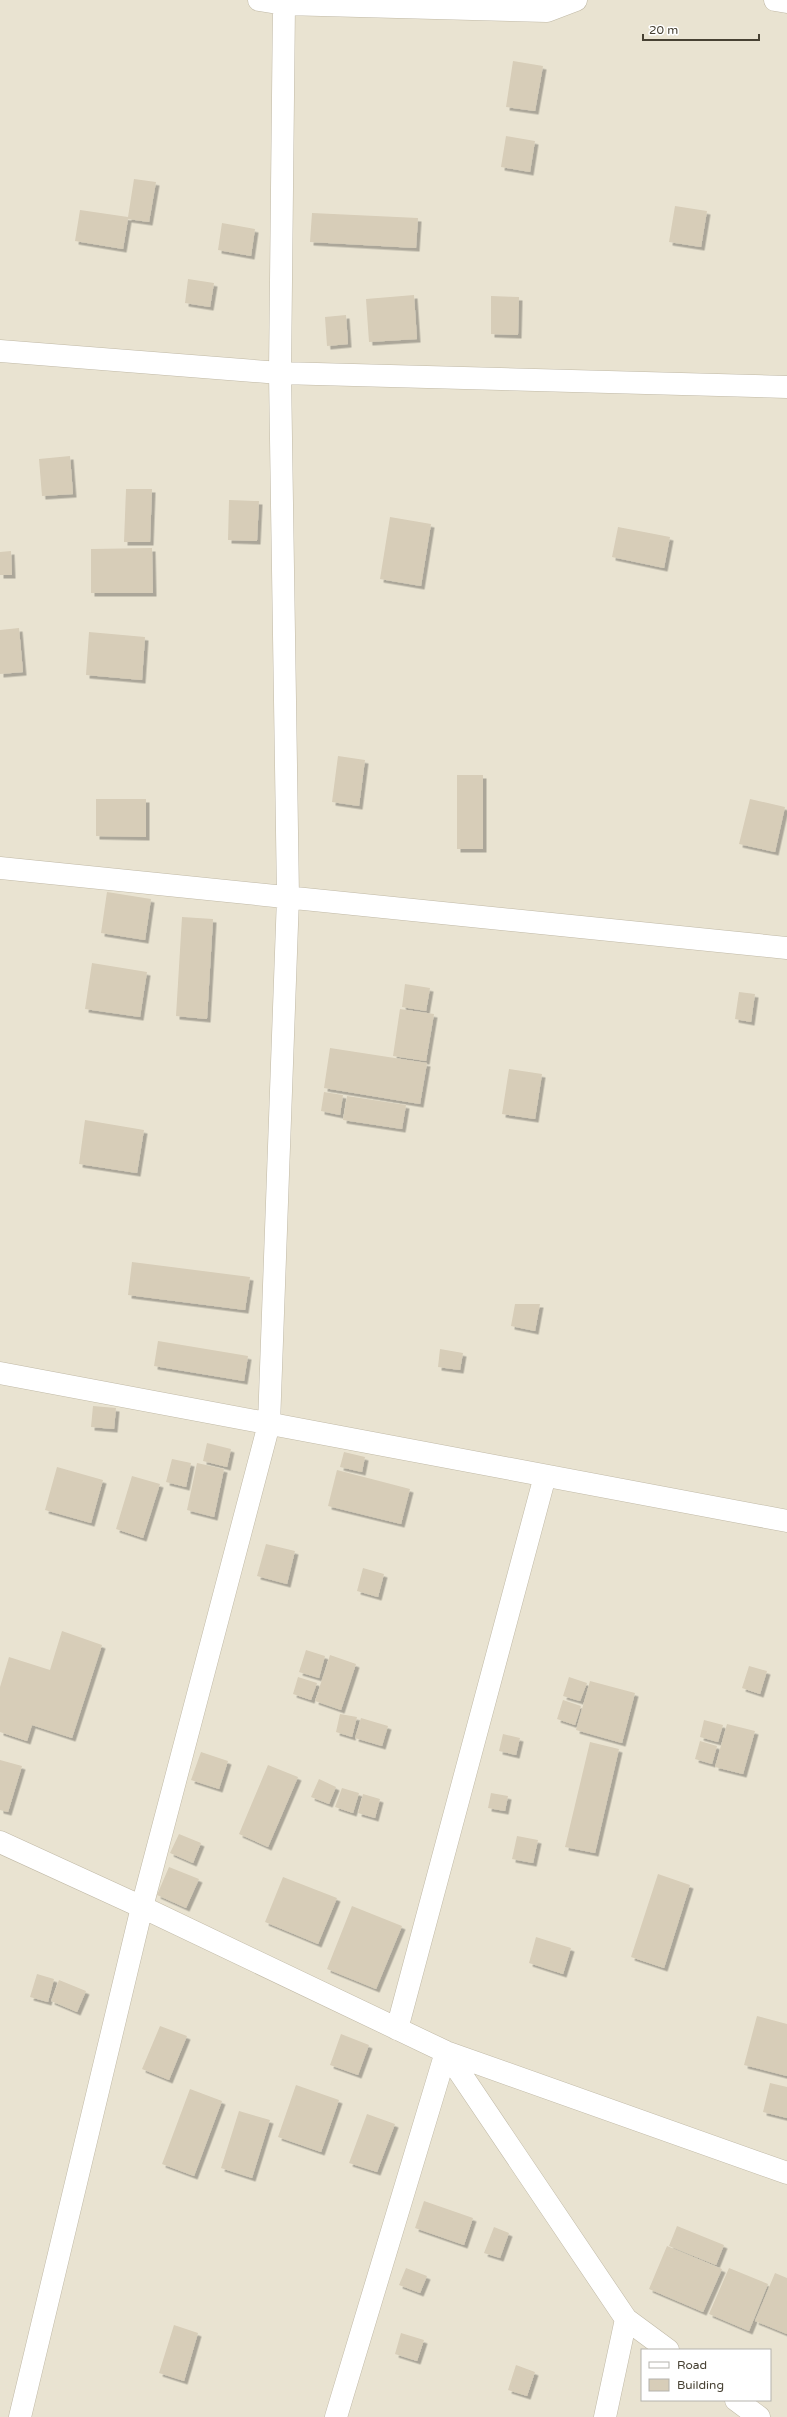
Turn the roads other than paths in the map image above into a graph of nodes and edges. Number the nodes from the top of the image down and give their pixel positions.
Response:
1 (259, 0) edge
2 (576, 0) edge
3 (775, 0) edge
4 (787, 2) edge
5 (284, 4) junction
6 (0, 352) edge
7 (280, 372) junction
8 (787, 387) edge
9 (0, 868) edge
10 (288, 897) junction
11 (787, 948) edge
12 (0, 1373) edge
13 (268, 1424) junction
14 (545, 1476) junction
15 (787, 1521) edge
16 (0, 1842) edge
17 (142, 1906) junction
18 (397, 2029) junction
19 (446, 2052) junction
20 (787, 2173) edge
21 (626, 2319) junction
22 (667, 2349) edge
23 (737, 2401) edge
24 (20, 2417) edge
25 (336, 2417) edge
26 (604, 2417) edge
27 (759, 2417) edge

1 - 5 street
2 - 5 street
3 - 4 street
5 - 7 street
6 - 7 street
7 - 8 street
7 - 10 street
9 - 10 street
10 - 11 street
10 - 13 street
12 - 13 street
13 - 14 street
13 - 17 street
14 - 15 street
14 - 18 street
16 - 17 street
17 - 18 street
17 - 24 street
18 - 19 street
19 - 20 street
19 - 21 street
19 - 25 street
21 - 22 street
21 - 26 street
23 - 27 street

